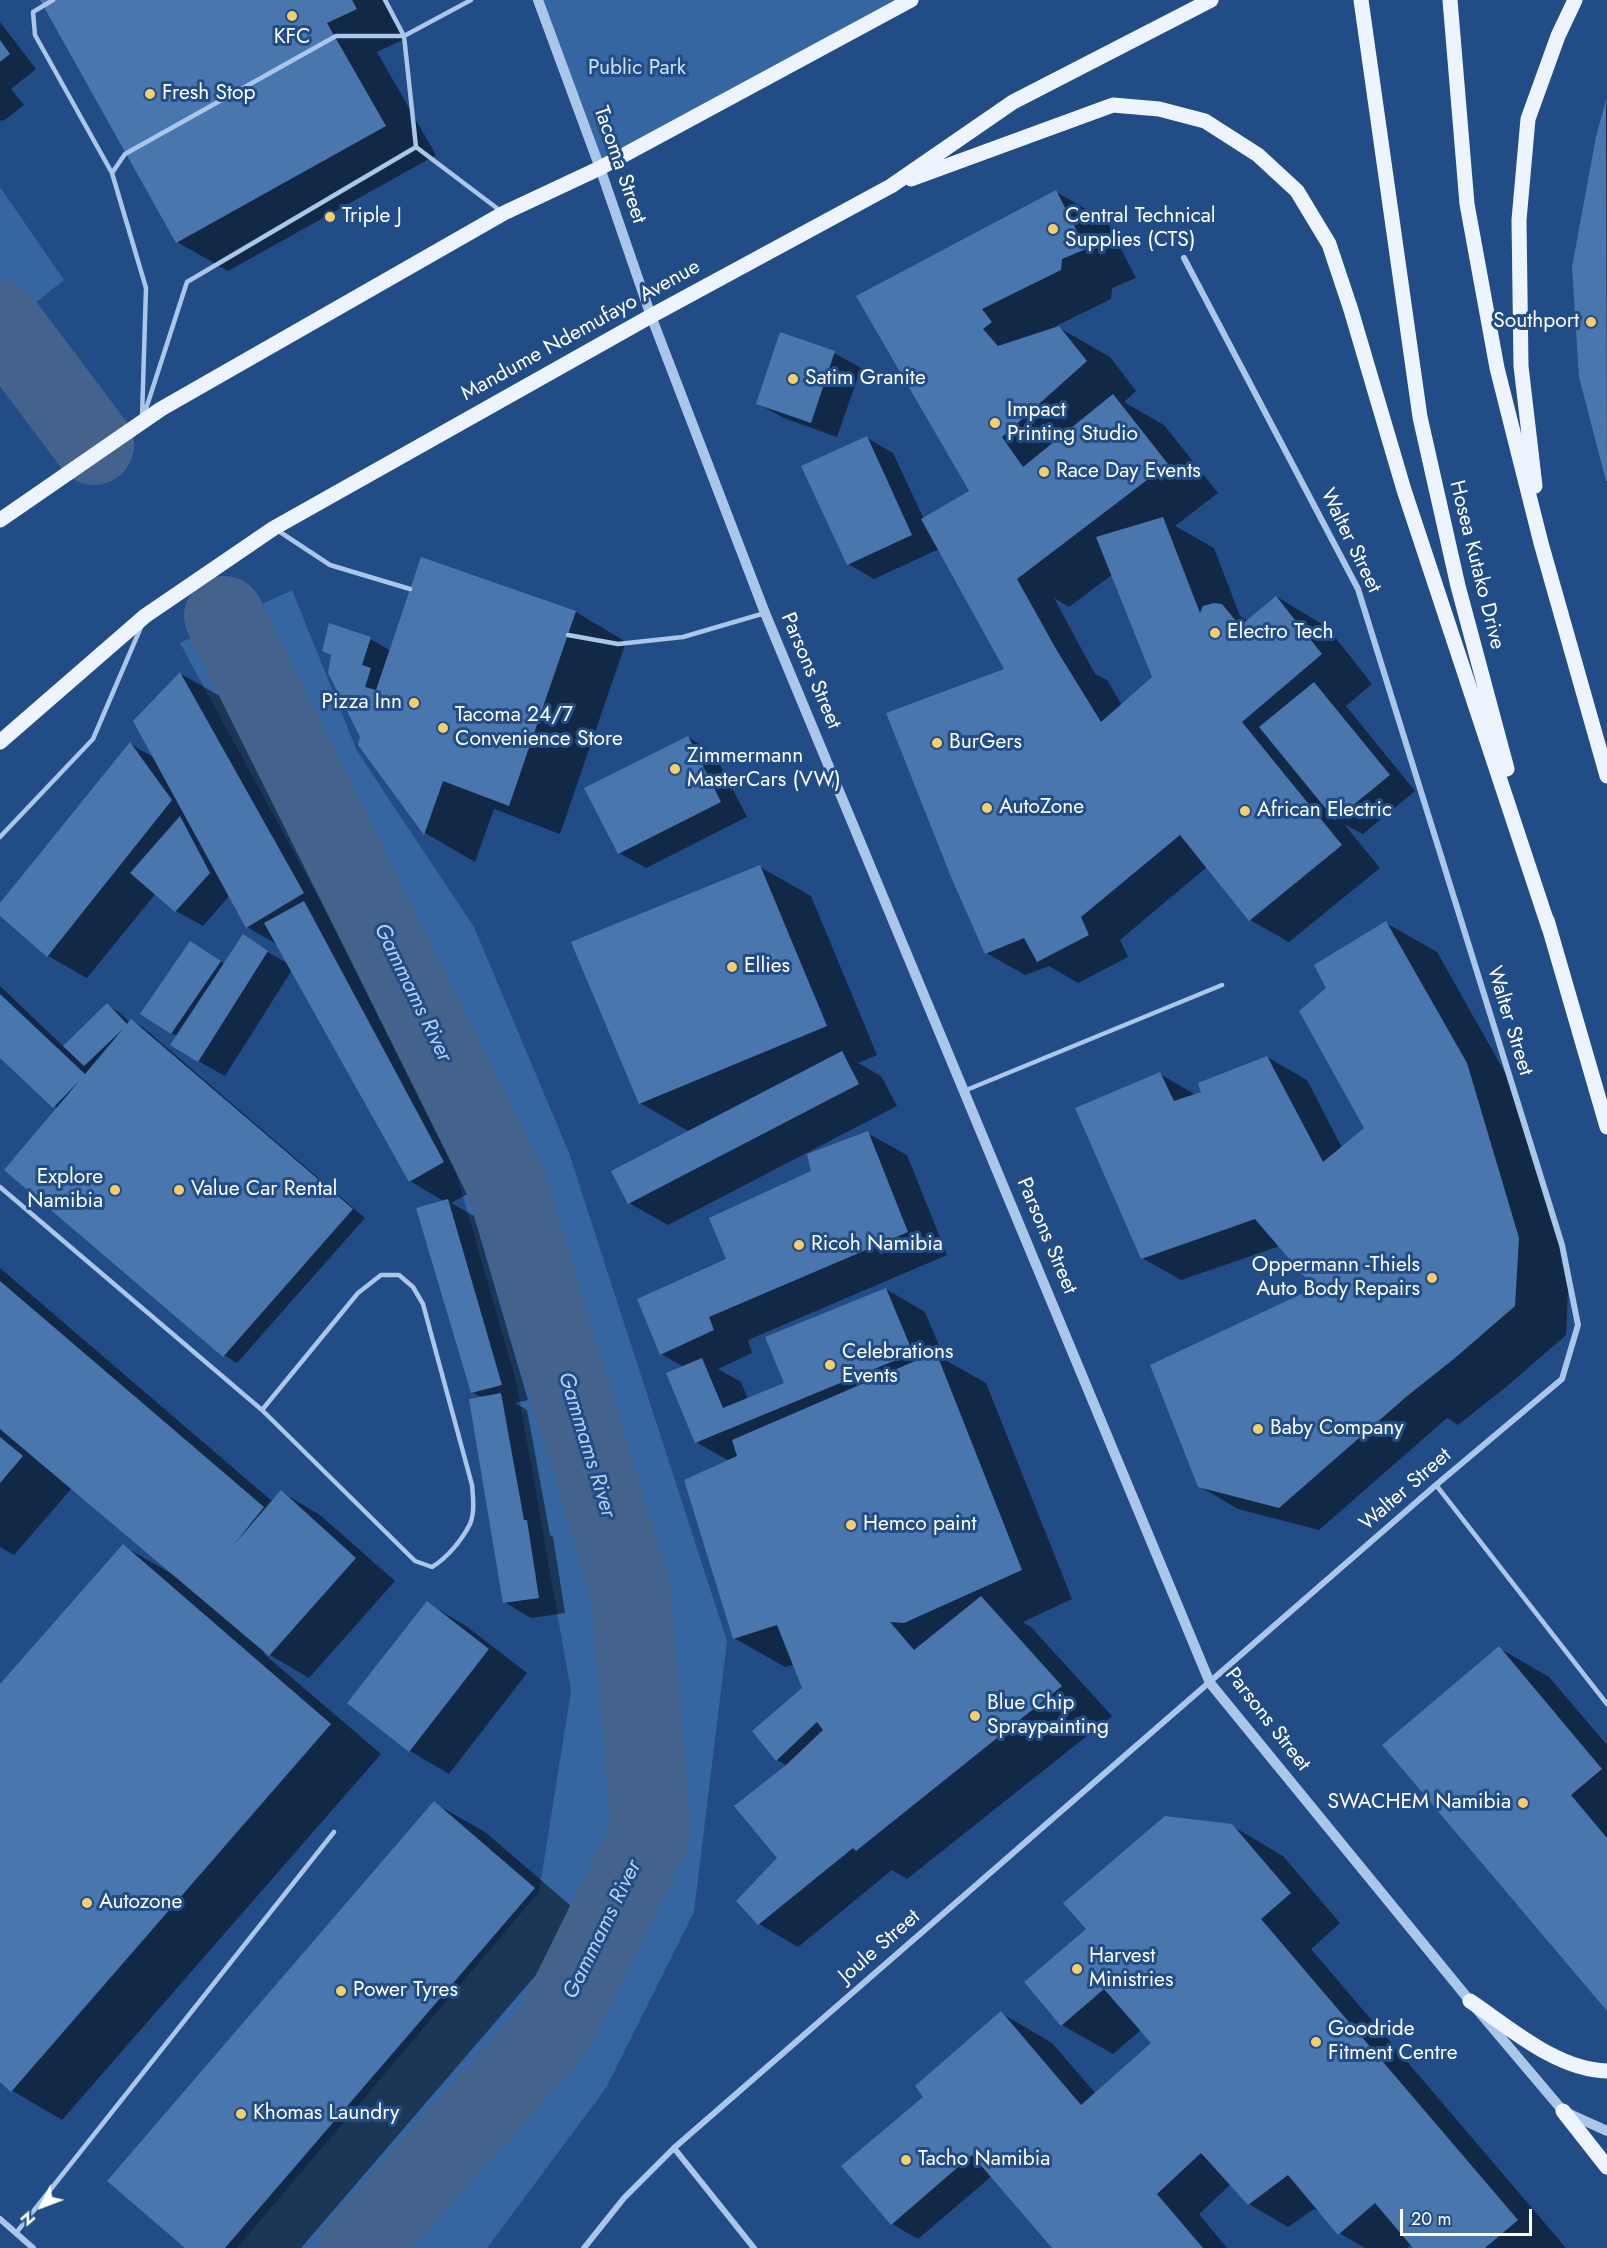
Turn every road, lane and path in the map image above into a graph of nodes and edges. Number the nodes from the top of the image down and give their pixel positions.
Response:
1 (52, 0) edge
2 (385, 0) edge
3 (471, 0) edge
4 (538, 0) edge
5 (903, 0) edge
6 (910, 0) edge
7 (1211, 0) edge
8 (1361, 0) edge
9 (1450, 0) edge
10 (1575, 0) edge
11 (889, 11) junction
12 (404, 36) junction
13 (416, 147) junction
14 (600, 168) junction
15 (112, 173) junction
16 (891, 186) junction
17 (504, 213) junction
18 (625, 242) joint
19 (1184, 258) dead end
20 (651, 316) junction
21 (142, 421) junction
22 (0, 520) edge
23 (274, 528) junction
24 (1541, 543) junction
25 (410, 589) dead end
26 (765, 613) junction
27 (145, 616) junction
28 (568, 635) dead end
29 (0, 742) edge
30 (1607, 776) edge
31 (0, 837) edge
32 (1549, 928) junction
33 (1222, 985) dead end
34 (964, 1091) junction
35 (1607, 1127) edge
36 (0, 1187) edge
37 (262, 1410) junction
38 (1436, 1485) junction
39 (1210, 1683) junction
40 (1607, 1704) edge
41 (334, 1832) dead end
42 (1470, 2001) junction
43 (1607, 2072) edge
44 (1563, 2110) junction
45 (1607, 2131) edge
46 (674, 2148) junction
47 (1607, 2167) edge
48 (0, 2219) edge
49 (16, 2233) junction
50 (33, 2248) edge
51 (584, 2248) edge
52 (754, 2248) edge

1 - 15 lane
2 - 12 lane
3 - 12 lane
4 - 14 street, Tacoma Street
5 - 11 main road
6 - 11 main road
7 - 16 main road, Mandume Ndemufayo Avenue
8 - 32 main road, Hosea Kutako Drive
9 - 24 main road
10 - 24 main road
11 - 14 main road
12 - 13 lane
12 - 15 lane
13 - 17 lane
13 - 21 lane
14 - 17 main road
14 - 18 street, Tacoma Street
15 - 21 lane
16 - 20 main road, Mandume Ndemufayo Avenue
16 - 32 main road
17 - 21 main road
18 - 20 street, Parsons Street
19 - 38 street, Walter Street
20 - 23 main road, Mandume Ndemufayo Avenue
20 - 26 street, Parsons Street
21 - 22 main road
23 - 25 lane
23 - 27 main road, Mandume Ndemufayo Avenue
24 - 30 main road
26 - 28 lane
26 - 34 street, Parsons Street
27 - 29 main road, Mandume Ndemufayo Avenue
27 - 31 lane
32 - 35 main road, Hosea Kutako Drive
33 - 34 lane
34 - 39 street, Parsons Street
36 - 37 lane
37 - 37 lane
38 - 39 street, Walter Street
38 - 40 lane
39 - 42 street, Parsons Street
39 - 46 street, Joule Street
41 - 49 lane
42 - 43 main road
42 - 44 street, Parsons Street
44 - 45 street, Parsons Street
44 - 47 main road
46 - 51 street, Joule Street
46 - 52 street
48 - 49 street
49 - 50 street

